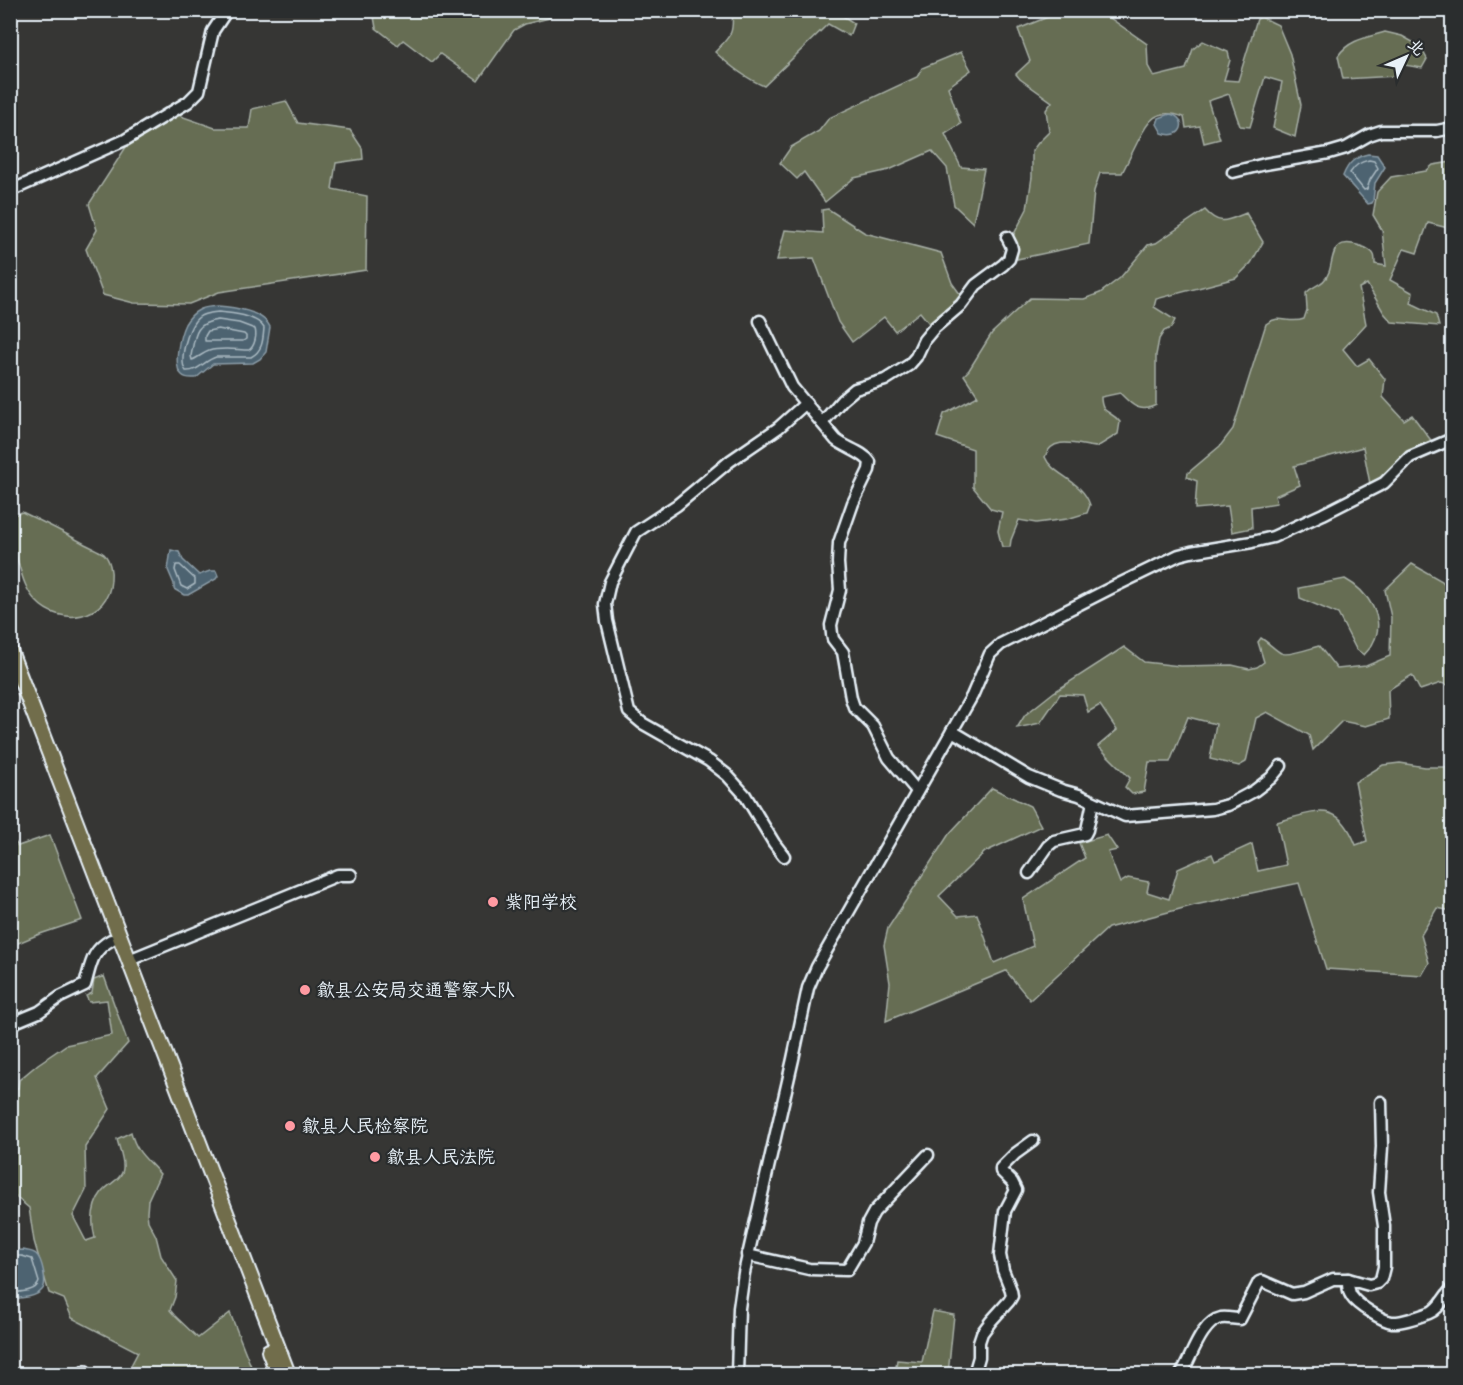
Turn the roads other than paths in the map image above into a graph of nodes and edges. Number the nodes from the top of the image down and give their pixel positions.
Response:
1 (226, 10) edge
2 (1452, 128) edge
3 (1233, 172) dead end
4 (10, 191) edge
5 (1007, 237) dead end
6 (760, 321) dead end
7 (806, 404) junction
8 (822, 423) junction
9 (1452, 439) edge
10 (10, 651) edge
11 (10, 677) edge
12 (952, 731) junction
13 (1281, 766) dead end
14 (917, 790) junction
15 (1093, 802) junction
16 (784, 856) dead end
17 (1029, 873) dead end
18 (351, 875) dead end
19 (111, 940) junction
20 (129, 960) junction
21 (10, 1024) edge
22 (1381, 1102) dead end
23 (1033, 1141) dead end
24 (928, 1155) dead end
25 (747, 1255) junction
26 (1348, 1279) junction
27 (1452, 1289) edge
28 (278, 1374) edge
29 (288, 1374) edge
30 (736, 1374) edge
31 (974, 1374) edge
32 (1181, 1374) edge

1 - 4 street
2 - 3 street
5 - 8 street
6 - 7 street
7 - 8 street
7 - 16 street
8 - 14 street
9 - 12 street
10 - 20 main road
11 - 19 main road
12 - 14 street
12 - 15 street
13 - 15 street
14 - 25 street
15 - 17 street
18 - 20 street
19 - 21 street
19 - 28 main road
20 - 29 main road
22 - 26 street
23 - 31 street
24 - 25 street
25 - 30 street
26 - 27 street
26 - 32 street

